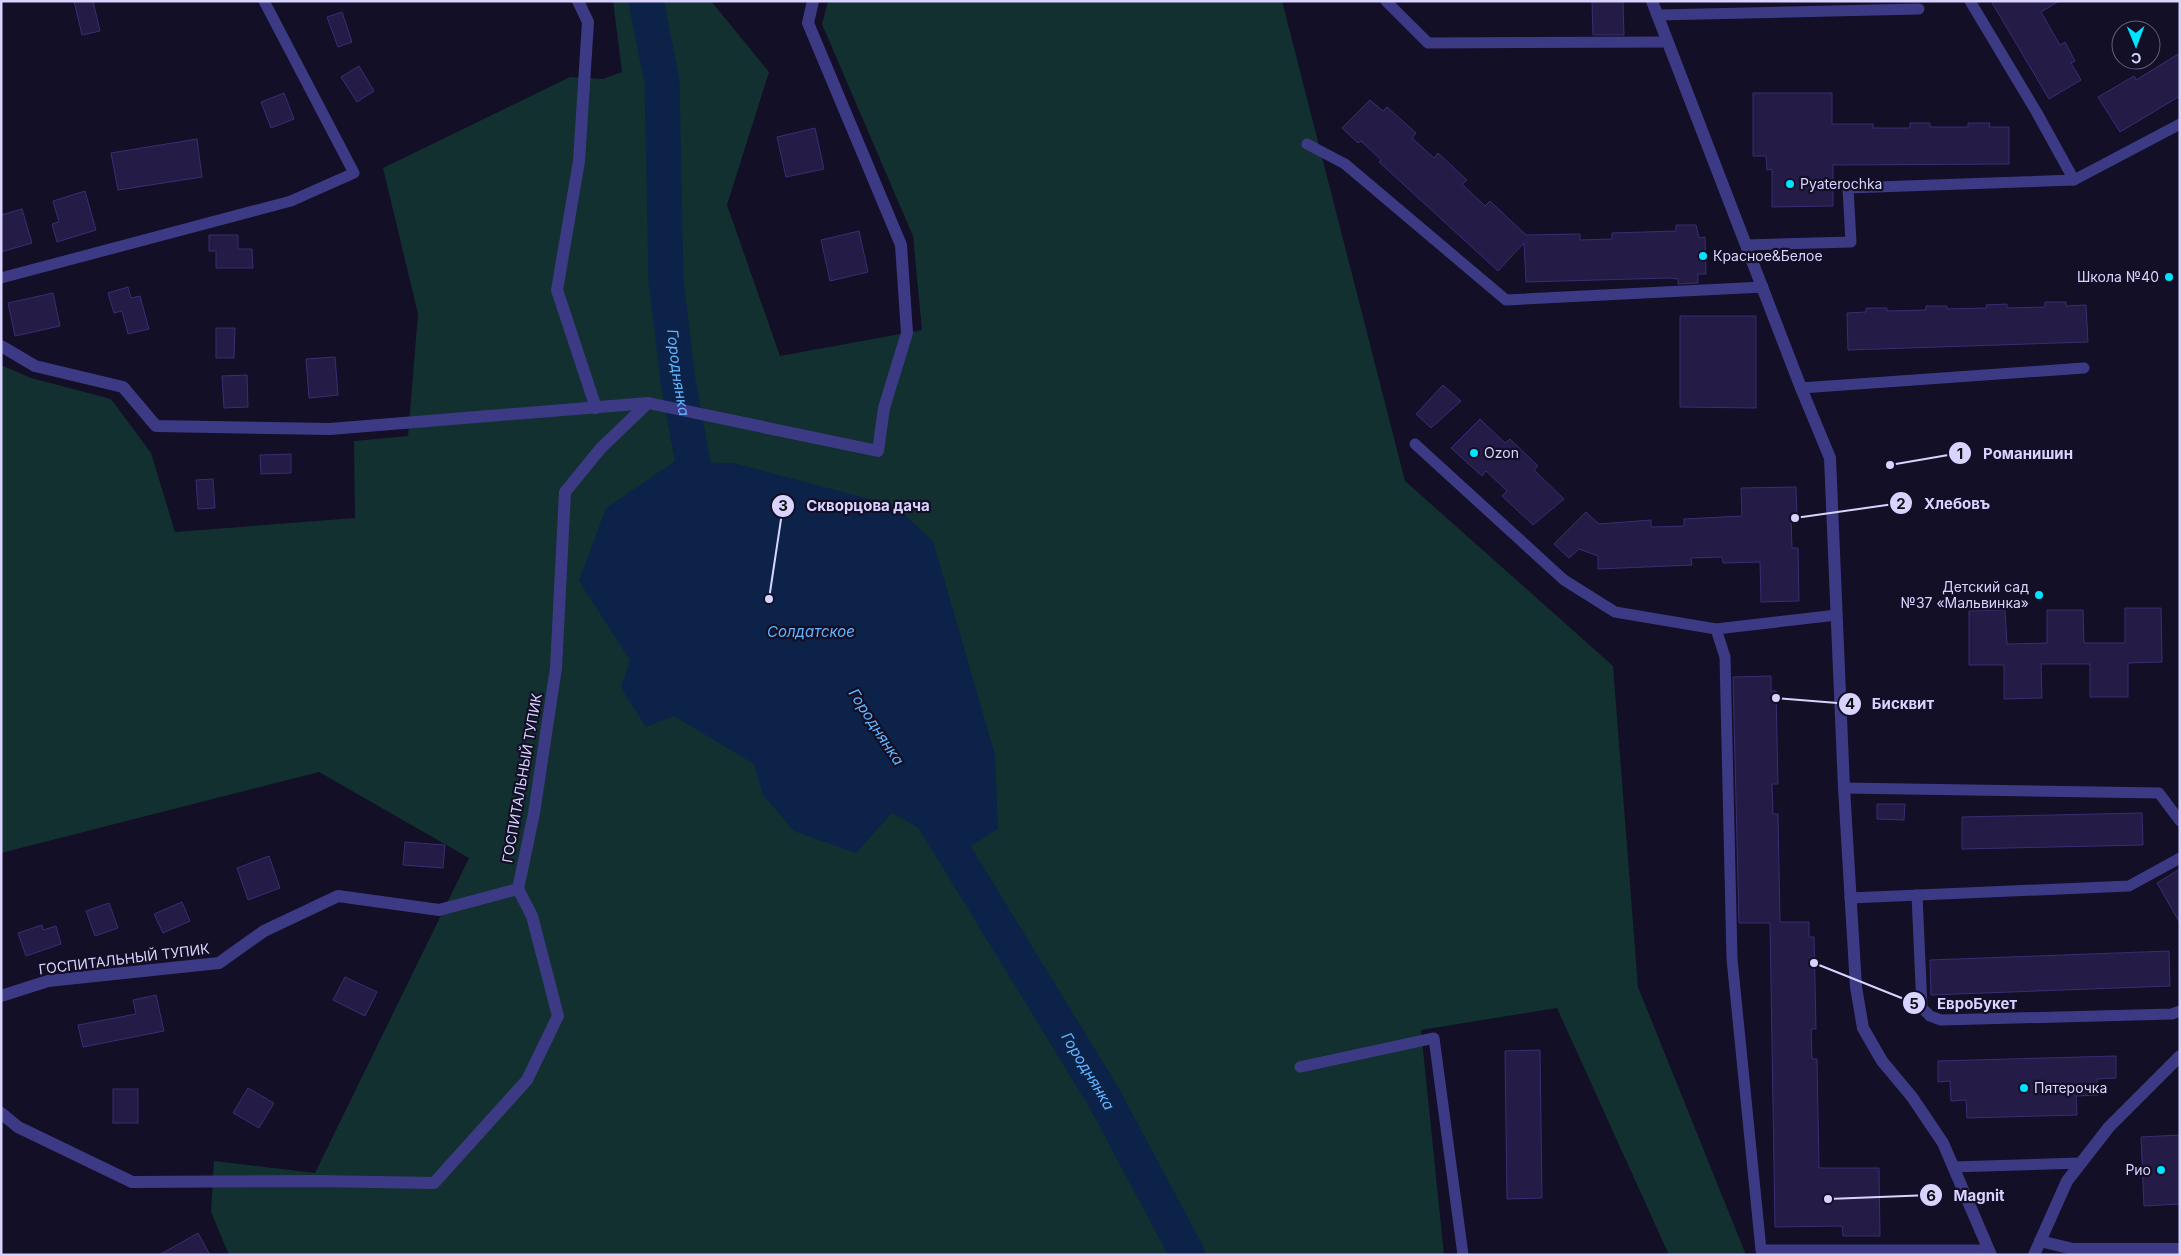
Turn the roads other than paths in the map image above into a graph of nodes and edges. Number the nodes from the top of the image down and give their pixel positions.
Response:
1 (264, 1) edge
2 (578, 1) edge
3 (813, 1) edge
4 (1386, 1) edge
5 (1652, 1) edge
6 (1970, 1) edge
7 (1919, 9) dead end
8 (1658, 15) junction
9 (1668, 42) junction
10 (2180, 124) edge
11 (1307, 144) dead end
12 (2074, 180) junction
13 (1746, 245) junction
14 (1, 278) edge
15 (1763, 287) junction
16 (1, 346) edge
17 (2084, 368) dead end
18 (1801, 388) junction
19 (648, 404) junction
20 (596, 408) junction
21 (1415, 444) dead end
22 (1837, 615) junction
23 (1716, 629) junction
24 (1844, 788) junction
25 (2180, 821) edge
26 (2180, 858) edge
27 (518, 889) junction
28 (1916, 895) junction
29 (1850, 898) junction
30 (1, 996) edge
31 (2180, 1011) edge
32 (2180, 1056) edge
33 (1300, 1066) dead end
34 (1, 1113) edge
35 (2080, 1163) junction
36 (1953, 1166) junction
37 (2040, 1241) junction
38 (2180, 1248) edge
39 (1823, 1252) edge
40 (1990, 1252) edge
41 (1462, 1255) edge
42 (2034, 1255) edge

1 - 14 lane
2 - 20 street
3 - 19 street
4 - 9 lane
5 - 8 street
6 - 12 lane
7 - 8 lane
8 - 9 street
9 - 13 street
10 - 12 lane
11 - 15 lane
12 - 13 lane
13 - 15 street
15 - 18 street
16 - 20 street
17 - 18 lane
18 - 22 street
19 - 20 street
19 - 27 street, ГОСПИТАЛЬНЫЙ ТУПИК
21 - 23 lane
22 - 23 lane
22 - 24 street
23 - 39 lane
24 - 25 lane
24 - 29 street
26 - 28 lane
27 - 30 street, ГОСПИТАЛЬНЫЙ ТУПИК
27 - 34 street
28 - 29 lane
28 - 31 lane
29 - 36 street
32 - 35 street
33 - 41 lane
35 - 36 lane
35 - 37 street
36 - 40 street
37 - 38 street
37 - 42 street
39 - 40 lane

